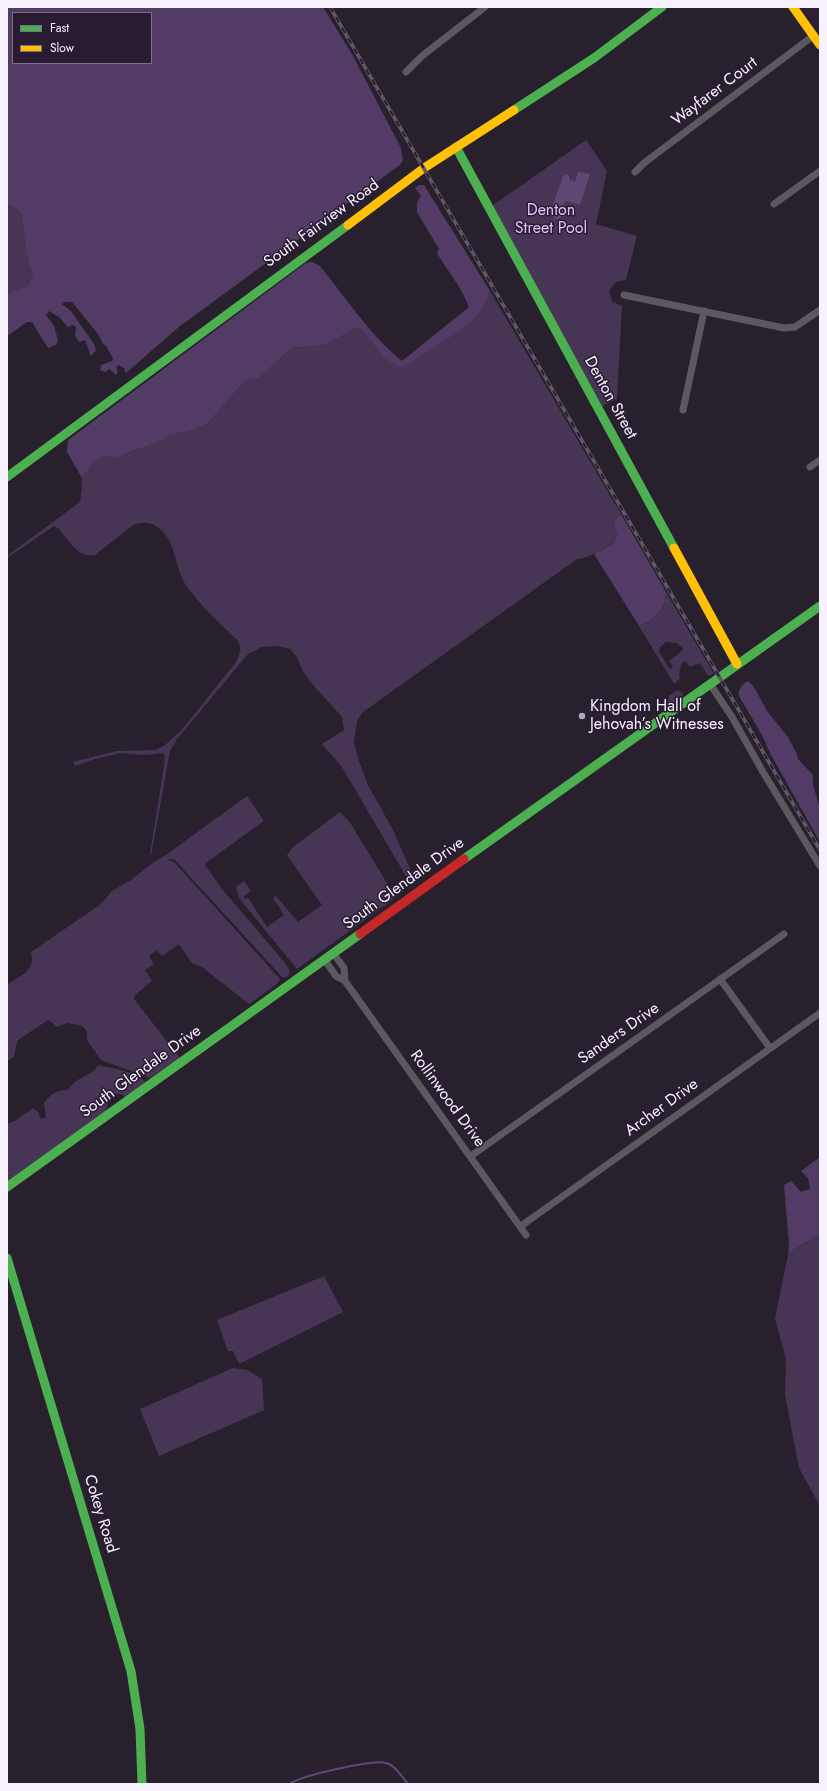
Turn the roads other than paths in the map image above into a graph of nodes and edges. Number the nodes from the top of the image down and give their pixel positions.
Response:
1 (485, 7) edge
2 (662, 7) edge
3 (793, 7) edge
4 (814, 36) junction
5 (820, 45) edge
6 (406, 72) dead end
7 (456, 147) junction
8 (820, 171) edge
9 (635, 172) dead end
10 (774, 204) dead end
11 (624, 295) dead end
12 (820, 310) edge
13 (704, 311) junction
14 (683, 410) dead end
15 (820, 460) edge
16 (810, 467) dead end
17 (7, 477) edge
18 (820, 606) edge
19 (737, 664) junction
20 (710, 684) junction
21 (820, 866) edge
22 (784, 934) dead end
23 (333, 953) junction
24 (324, 959) junction
25 (720, 979) junction
26 (345, 981) junction
27 (820, 1013) edge
28 (770, 1048) junction
29 (471, 1156) junction
30 (7, 1187) edge
31 (521, 1226) junction
32 (526, 1235) dead end
33 (7, 1258) edge
34 (142, 1784) edge

1 - 6 street
2 - 7 street, South Fairview Road
3 - 4 street
4 - 5 street
4 - 9 street, Wayfarer Court
7 - 17 street, South Fairview Road
7 - 19 street, Denton Street
8 - 10 street
11 - 13 street
12 - 13 street
13 - 14 street
15 - 16 street
18 - 19 street, South Glendale Drive
19 - 20 street, South Glendale Drive
20 - 21 street
20 - 23 street, South Glendale Drive
22 - 25 street, Sanders Drive
23 - 24 street, South Glendale Drive
23 - 26 street, Rollinwood Drive
24 - 26 street, Rollinwood Drive
24 - 30 street, South Glendale Drive
25 - 28 street
25 - 29 street, Sanders Drive
26 - 29 street, Rollinwood Drive
27 - 28 street, Archer Drive
28 - 31 street, Archer Drive
29 - 31 street, Rollinwood Drive
31 - 32 street, Rollinwood Drive
33 - 34 street, Cokey Road

